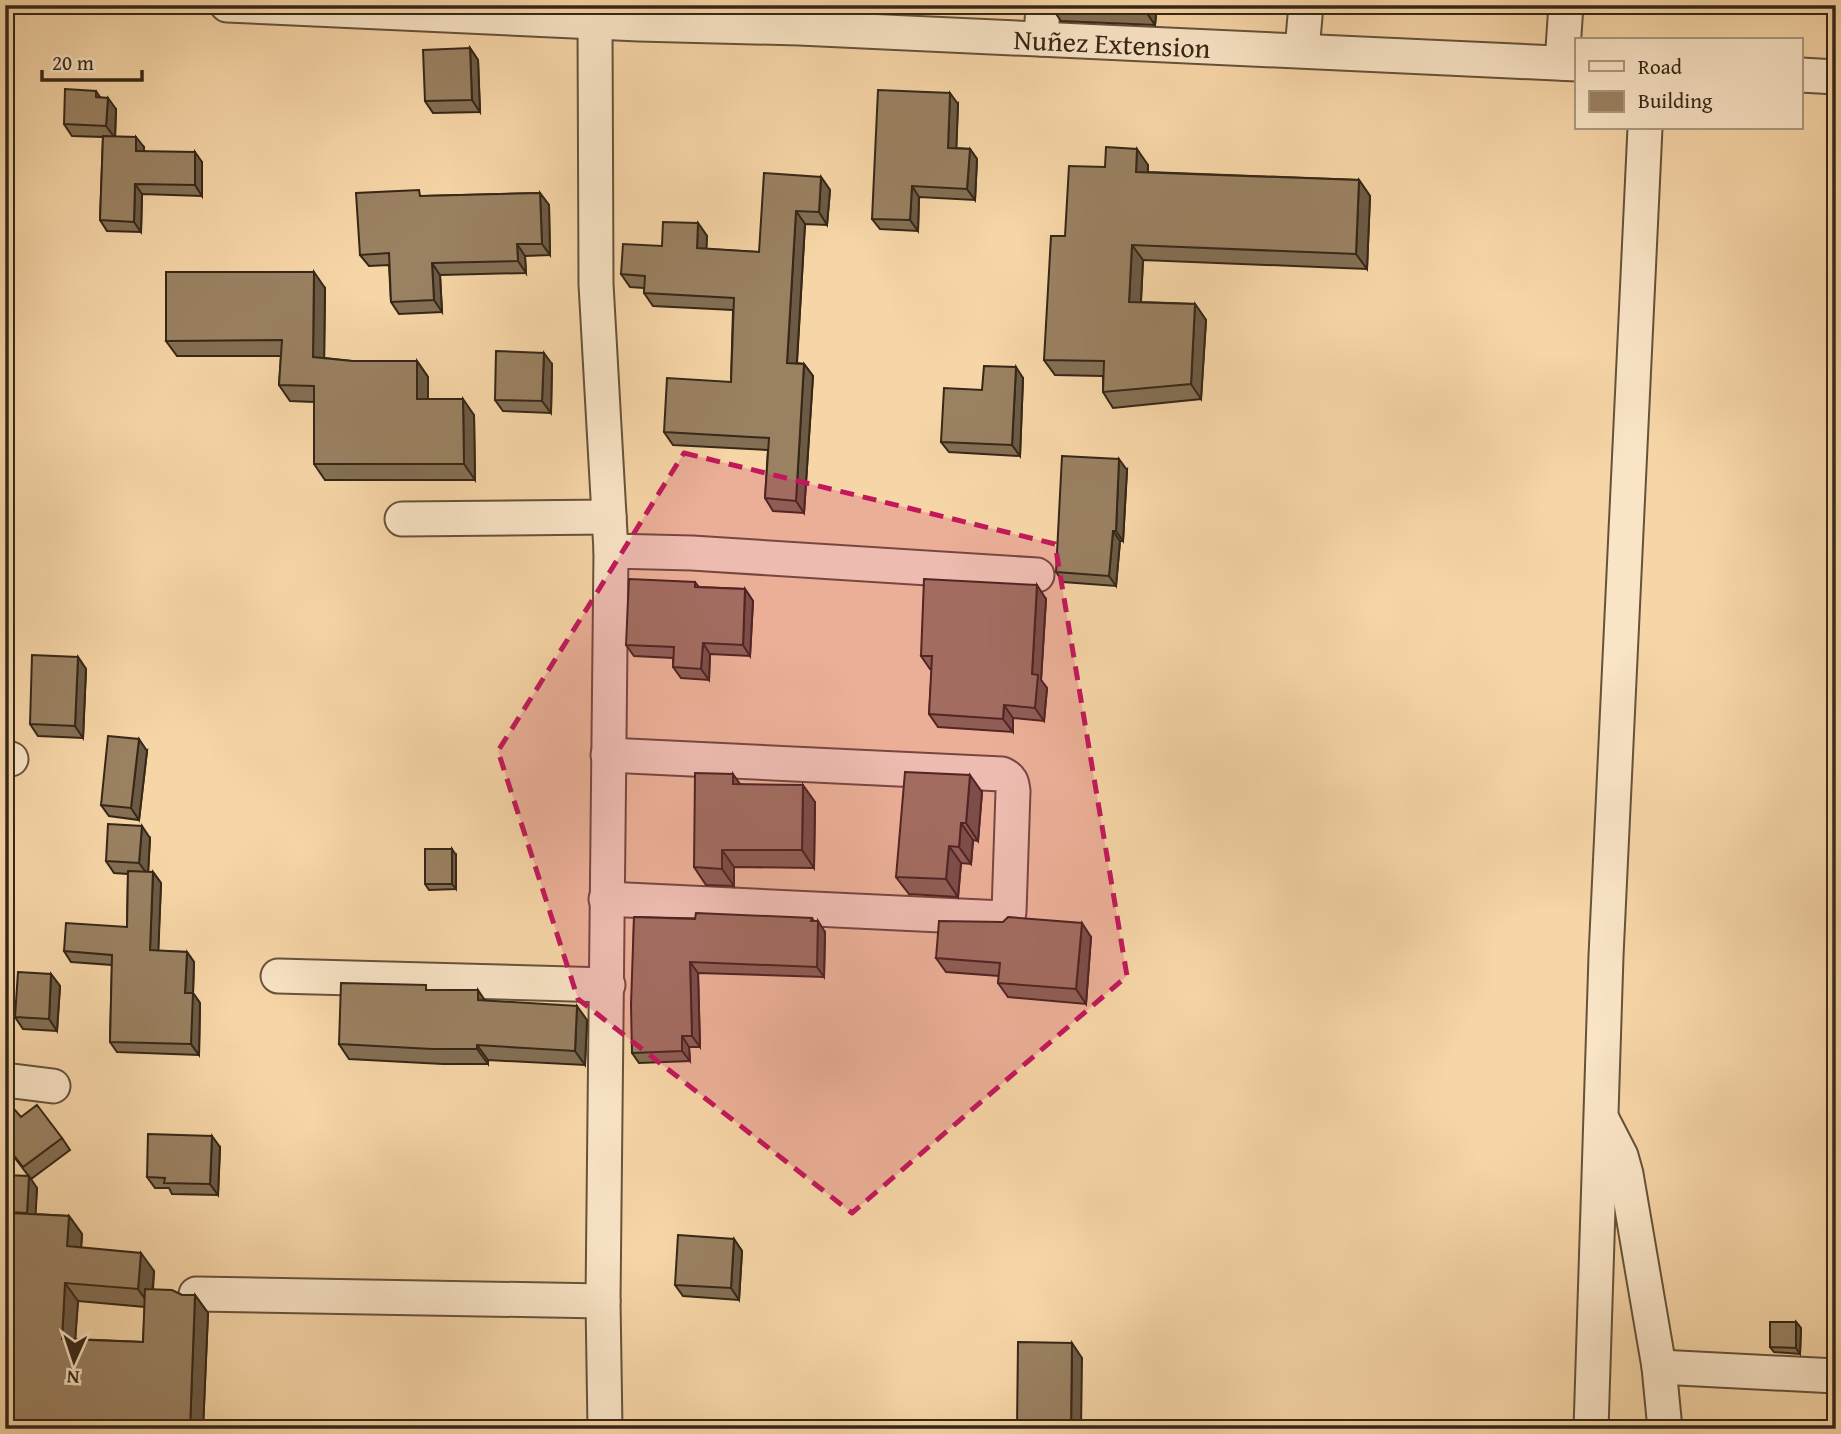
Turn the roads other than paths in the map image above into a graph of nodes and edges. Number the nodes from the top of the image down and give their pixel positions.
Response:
1 (227, 5) edge
2 (1043, 5) edge
3 (1306, 5) edge
4 (1566, 5) edge
5 (286, 6) edge
6 (639, 15) edge
7 (799, 17) edge
8 (595, 22) junction
9 (1041, 39) junction
10 (1302, 50) junction
11 (1569, 63) edge
12 (1802, 75) edge
13 (1836, 77) edge
14 (1645, 130) edge
15 (608, 517) junction
16 (402, 519) dead end
17 (611, 551) junction
18 (1037, 575) dead end
19 (608, 755) junction
20 (606, 899) junction
21 (278, 976) dead end
22 (608, 985) junction
23 (5, 1080) edge
24 (53, 1086) dead end
25 (1600, 1114) junction
26 (196, 1294) edge
27 (603, 1301) junction
28 (1660, 1367) junction
29 (1836, 1376) edge
30 (605, 1429) edge
31 (1591, 1429) edge
32 (1665, 1429) edge

1 - 5 street, Nuñez Extension
2 - 9 street
3 - 10 street
4 - 11 street
5 - 8 street, Nuñez Extension
6 - 7 street, Nuñez Extension
6 - 8 street, Nuñez Extension
7 - 9 street, Nuñez Extension
8 - 15 street
9 - 10 street, Nuñez Extension
10 - 11 street, Nuñez Extension
12 - 13 street
14 - 25 street
15 - 16 street
15 - 17 street
17 - 18 street
17 - 19 street
19 - 20 street
19 - 20 street
20 - 22 street
21 - 22 street
22 - 27 street
23 - 24 street
25 - 28 street
25 - 31 street
26 - 27 street
27 - 30 street
28 - 29 street
28 - 32 street

